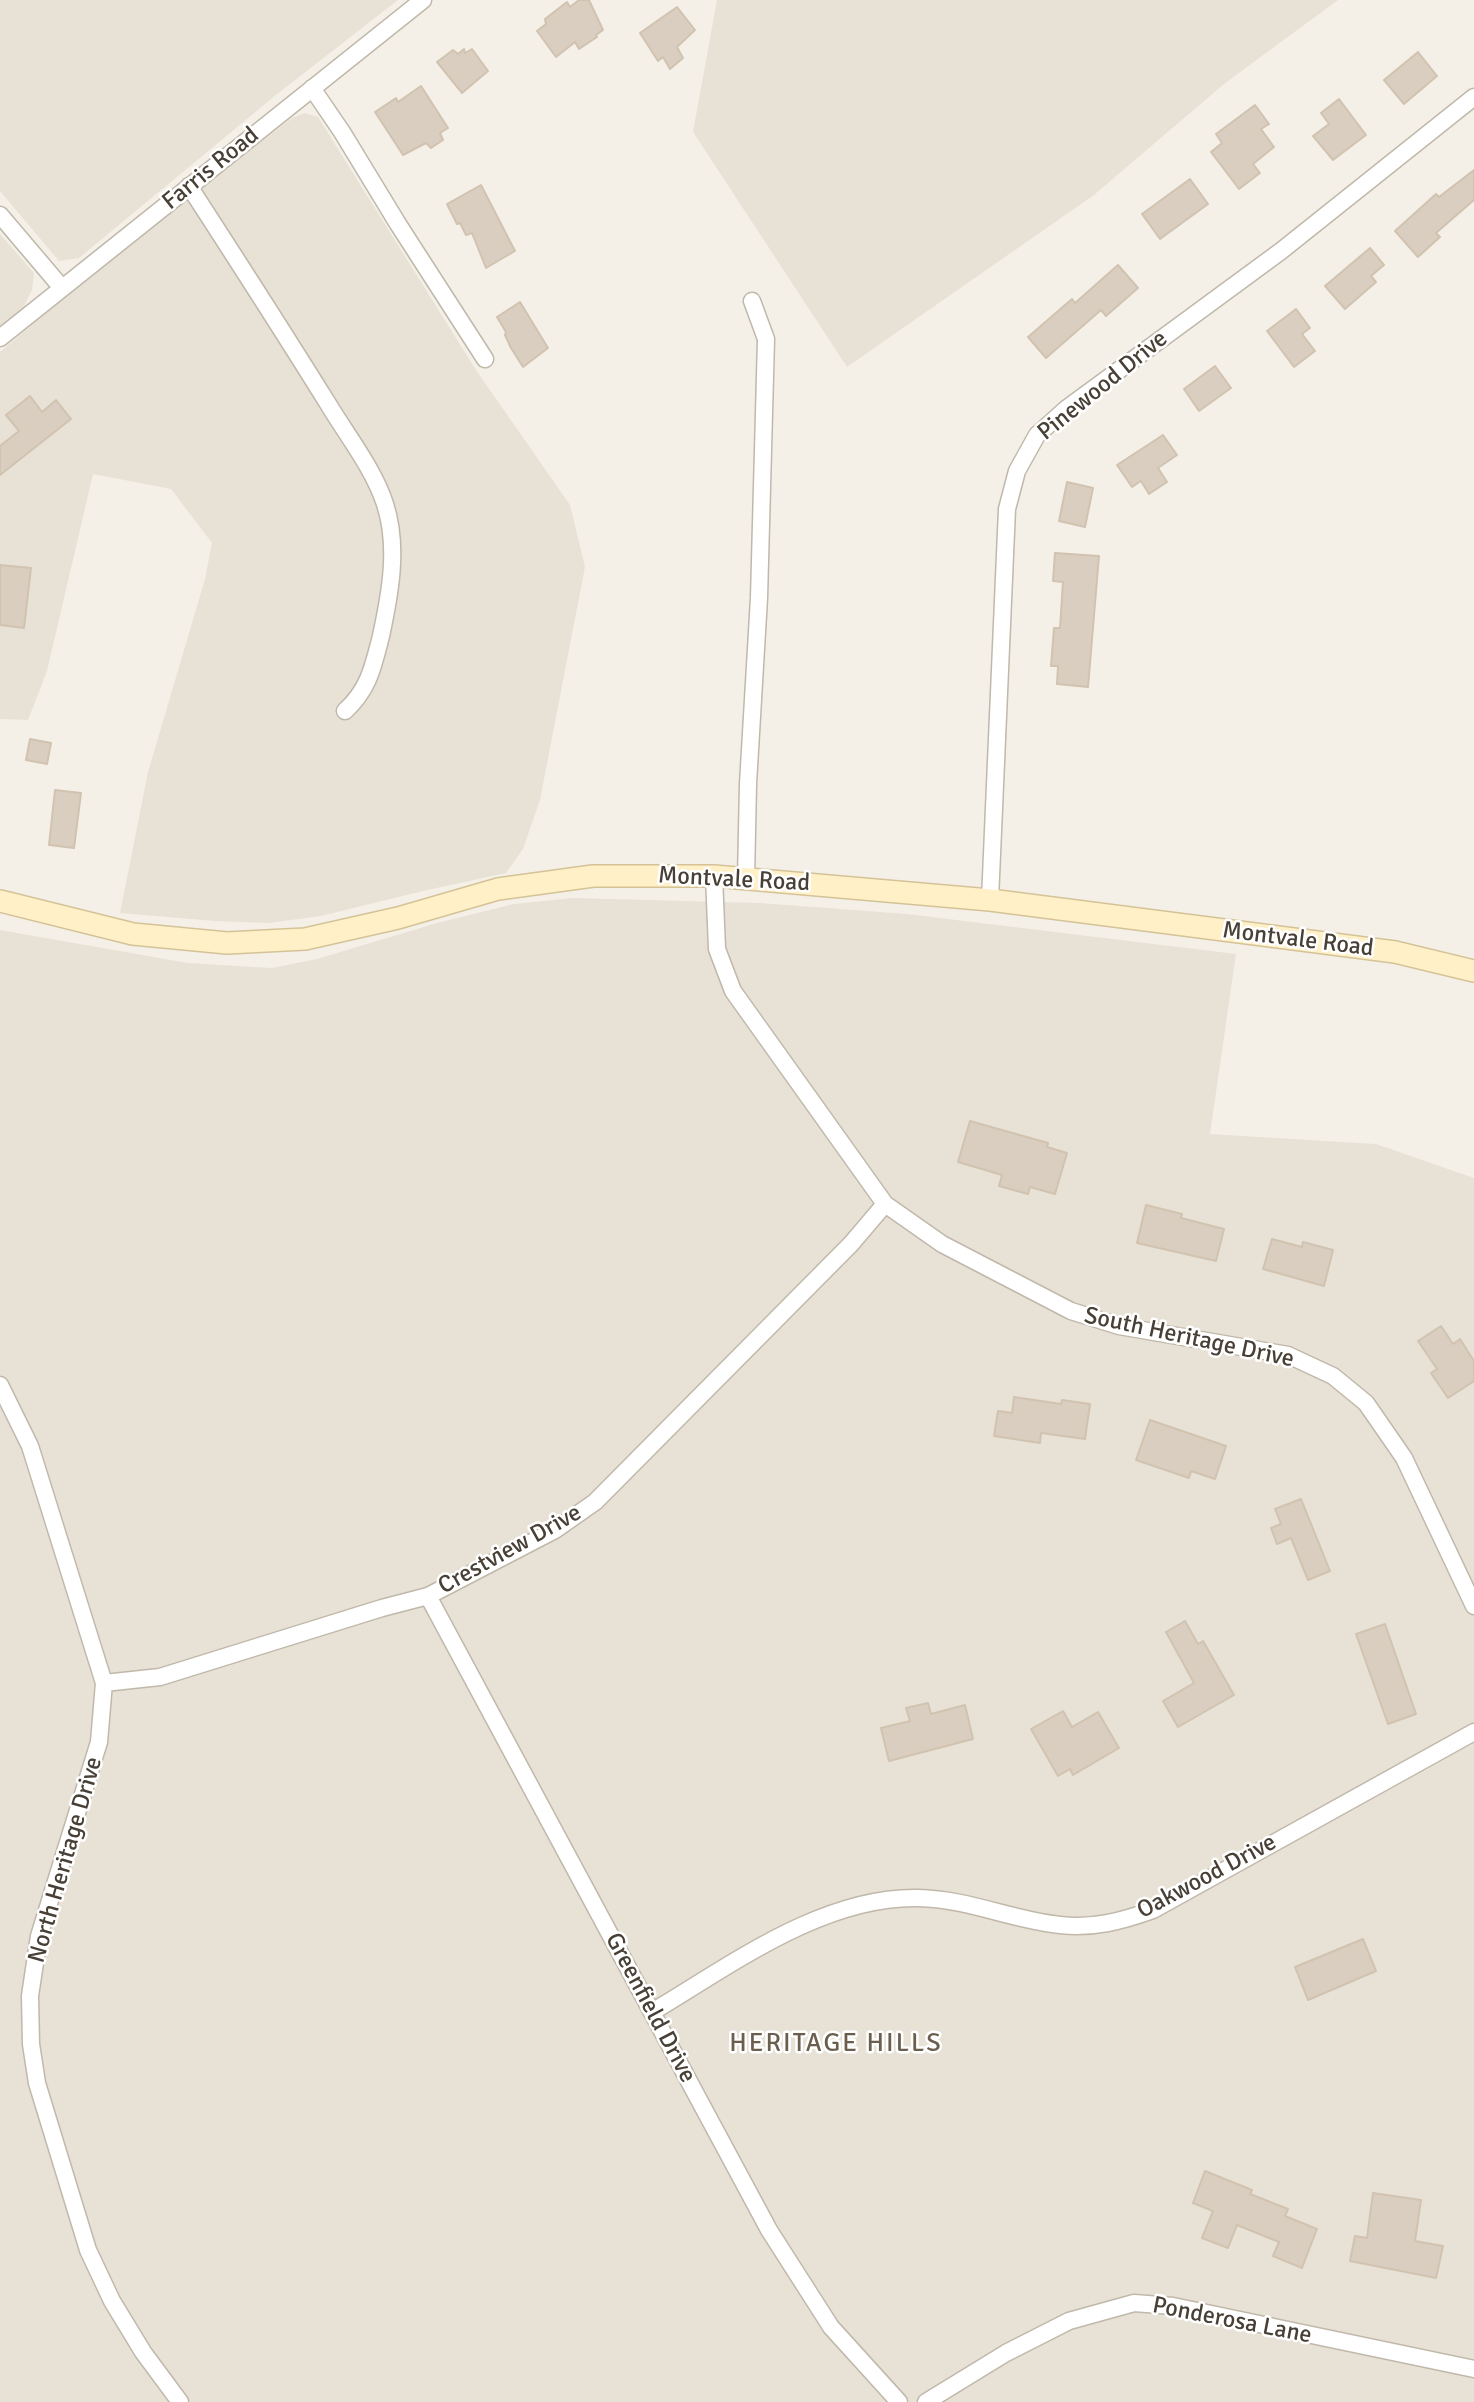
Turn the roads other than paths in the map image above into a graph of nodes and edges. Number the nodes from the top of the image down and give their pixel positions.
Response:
1 (423, 0) edge
2 (312, 88) junction
3 (1474, 97) edge
4 (189, 186) junction
5 (0, 215) edge
6 (62, 288) junction
7 (752, 301) dead end
8 (0, 338) edge
9 (485, 359) dead end
10 (345, 711) dead end
11 (714, 876) junction
12 (746, 878) junction
13 (990, 900) junction
14 (0, 901) edge
15 (1474, 971) edge
16 (885, 1203) junction
17 (0, 1385) edge
18 (428, 1596) junction
19 (1474, 1606) edge
20 (104, 1683) junction
21 (1474, 1732) edge
22 (652, 2012) junction
23 (1474, 2369) edge
24 (180, 2402) edge
25 (899, 2402) edge
26 (926, 2402) edge

1 - 2 street, Farris Road
2 - 4 street, Farris Road
2 - 9 street
3 - 13 street, Pinewood Drive
4 - 6 street, Farris Road
4 - 10 street
5 - 6 street
6 - 8 street, Farris Road
7 - 12 street
11 - 12 main road, Montvale Road
11 - 14 main road, Montvale Road
11 - 16 street, South Heritage Drive
12 - 13 main road, Montvale Road
13 - 15 main road, Montvale Road
16 - 18 street, Crestview Drive
16 - 19 street, South Heritage Drive
17 - 20 street, North Heritage Drive
18 - 20 street, Crestview Drive
18 - 22 street, Greenfield Drive
20 - 24 street, North Heritage Drive
21 - 22 street, Oakwood Drive
22 - 25 street, Greenfield Drive
23 - 26 street, Ponderosa Lane

